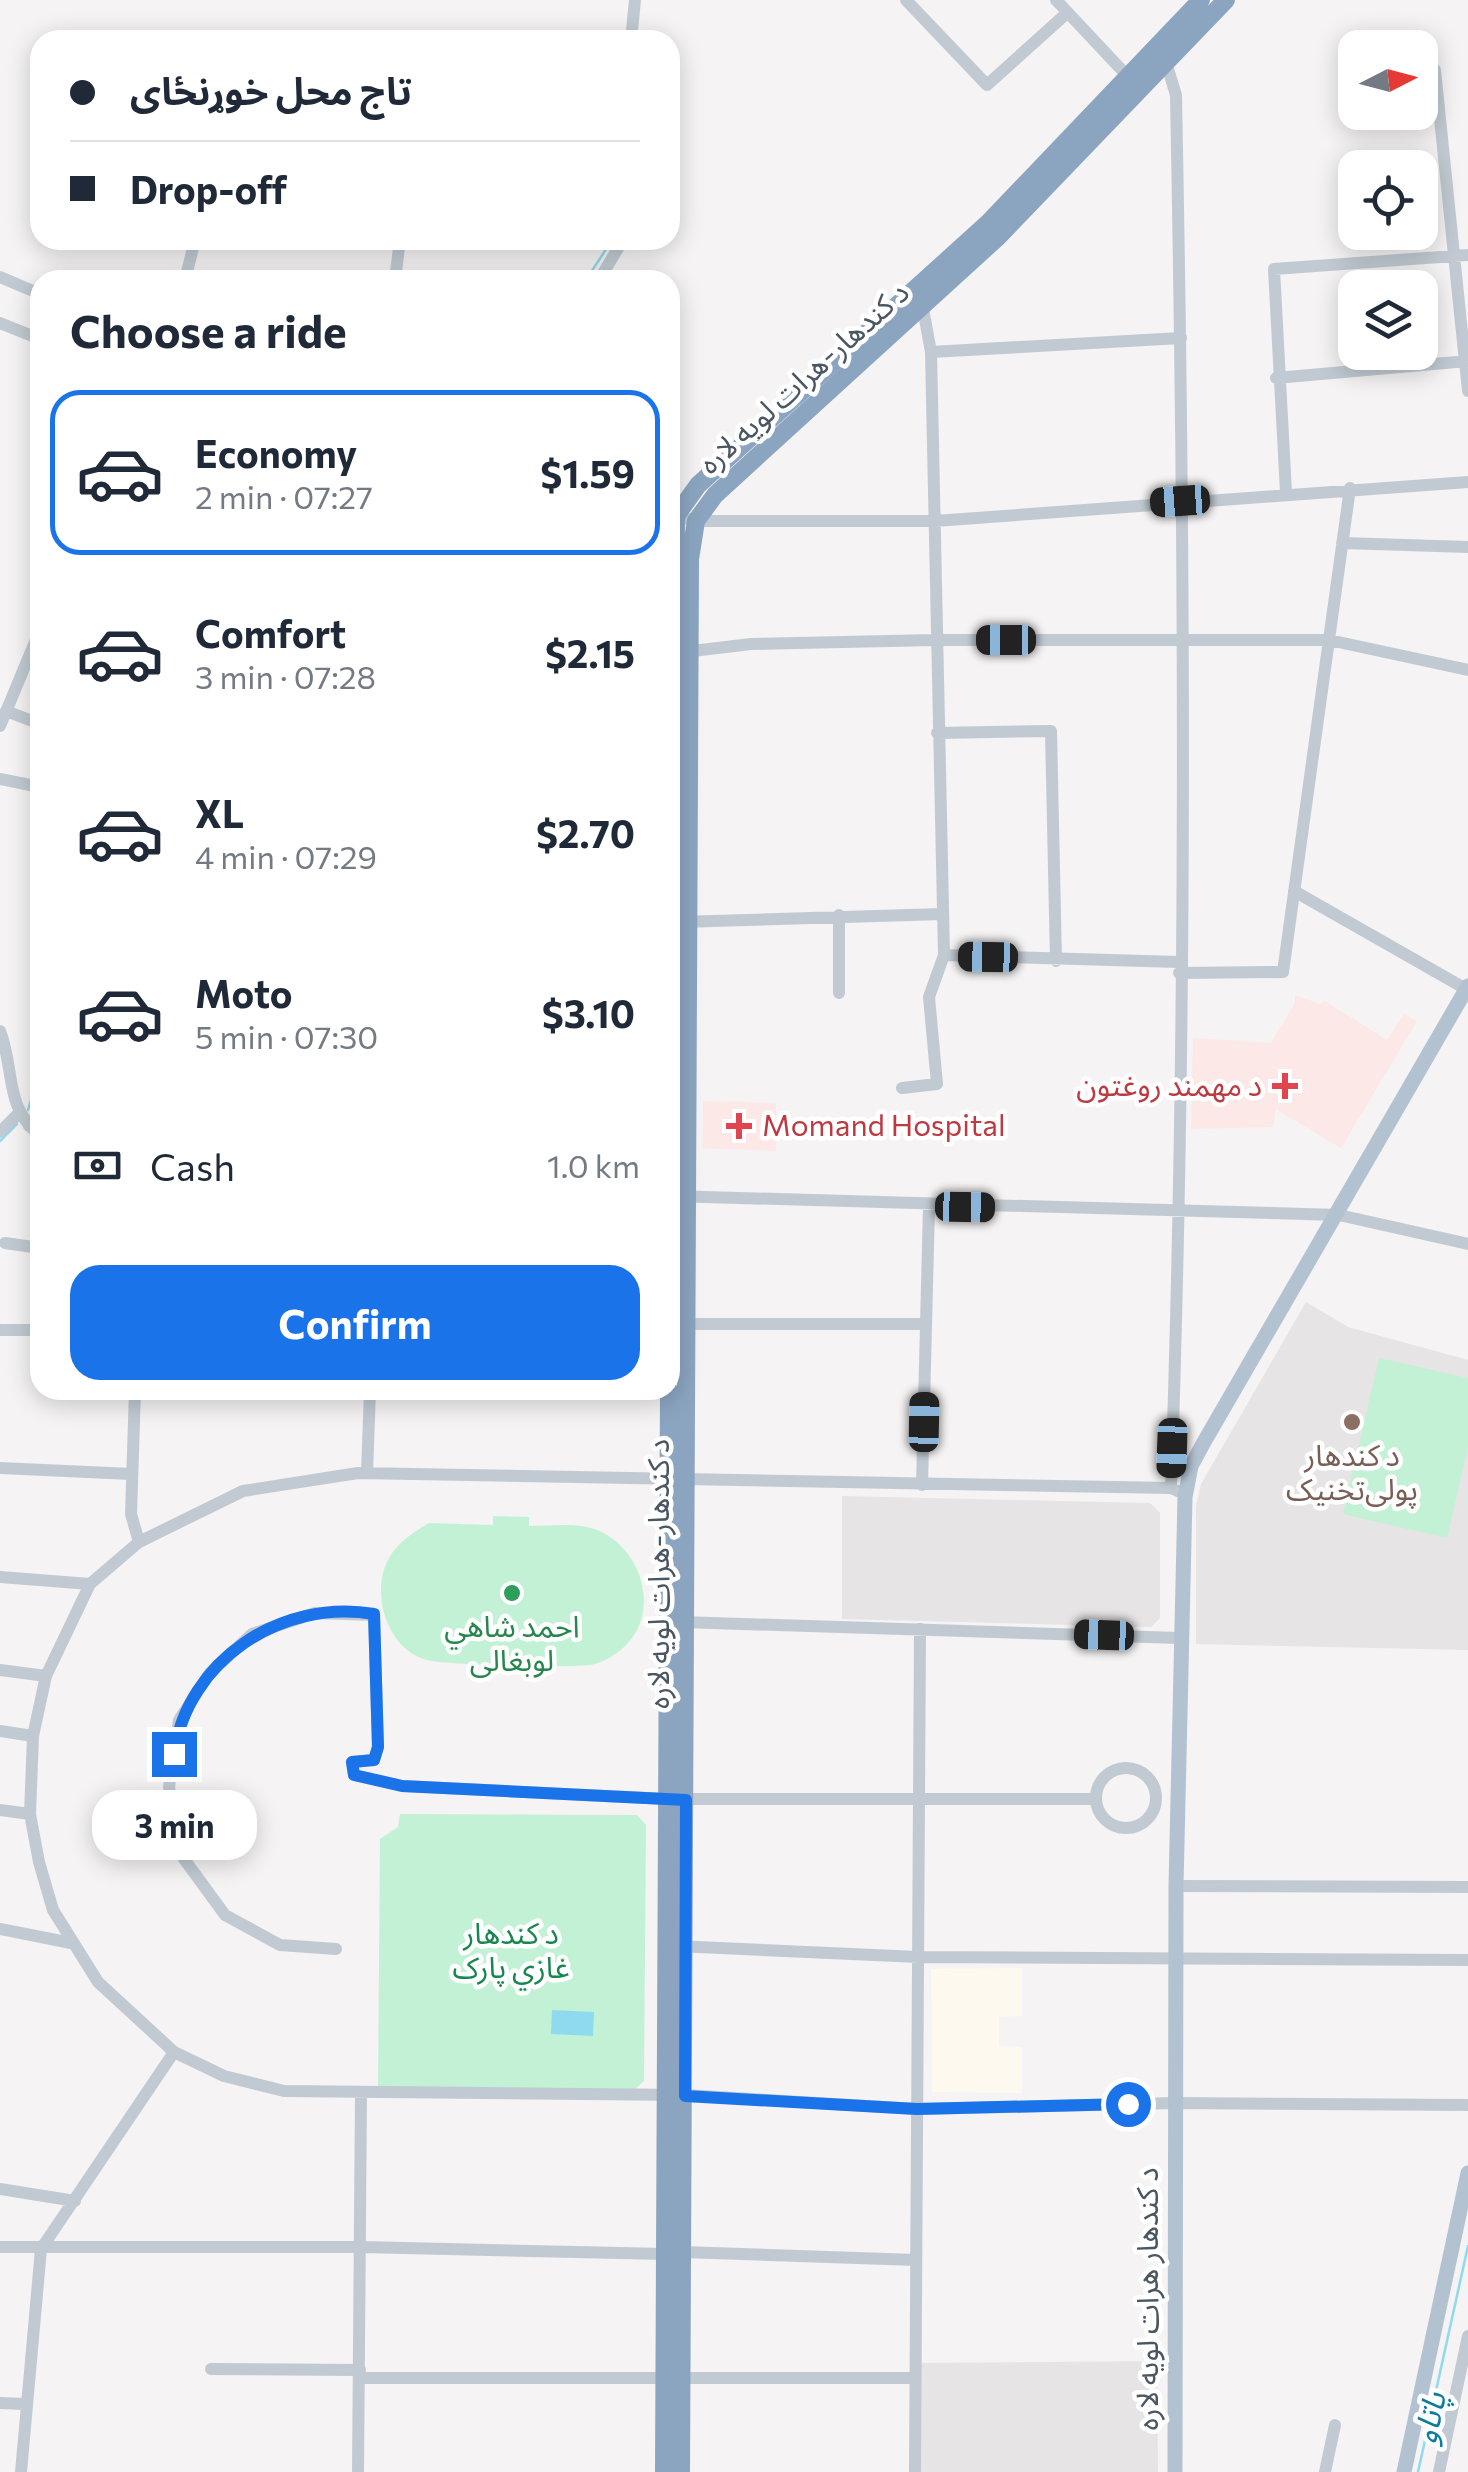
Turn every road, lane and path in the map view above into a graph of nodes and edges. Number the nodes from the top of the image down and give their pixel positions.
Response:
1 (635, 0) edge
2 (906, 0) edge
3 (1056, 0) edge
4 (1201, 0) edge
5 (1226, 0) edge
6 (1067, 13) junction
7 (632, 30) edge
8 (1162, 54) junction
9 (1134, 84) junction
10 (1438, 105) edge
11 (1468, 255) edge
12 (1451, 256) junction
13 (0, 277) edge
14 (30, 290) edge
15 (919, 299) junction
16 (0, 322) edge
17 (30, 335) edge
18 (1180, 338) junction
19 (931, 352) junction
20 (1466, 361) edge
21 (1276, 378) junction
22 (1468, 391) edge
23 (1468, 482) edge
24 (1350, 488) junction
25 (1286, 492) junction
26 (1180, 501) junction
27 (680, 510) edge
28 (680, 517) edge
29 (935, 521) junction
30 (696, 522) junction
31 (1342, 543) junction
32 (1468, 547) edge
33 (1181, 638) junction
34 (936, 640) junction
35 (1329, 640) junction
36 (681, 652) edge
37 (30, 654) edge
38 (1468, 670) edge
39 (6, 711) junction
40 (30, 720) edge
41 (680, 720) edge
42 (0, 726) edge
43 (937, 732) junction
44 (0, 778) edge
45 (30, 785) edge
46 (1294, 891) junction
47 (942, 914) junction
48 (840, 915) junction
49 (680, 922) edge
50 (944, 955) junction
51 (1056, 961) junction
52 (1179, 968) junction
53 (1467, 988) edge
54 (839, 993) dead end
55 (0, 1031) edge
56 (902, 1088) dead end
57 (26, 1122) edge
58 (0, 1132) edge
59 (680, 1196) edge
60 (930, 1206) junction
61 (680, 1210) edge
62 (1180, 1212) junction
63 (1339, 1214) junction
64 (6, 1243) dead end
65 (1468, 1244) edge
66 (30, 1247) edge
67 (688, 1324) junction
68 (926, 1324) junction
69 (0, 1330) edge
70 (30, 1330) edge
71 (135, 1400) edge
72 (370, 1400) edge
73 (670, 1400) edge
74 (0, 1468) edge
75 (367, 1473) junction
76 (132, 1474) junction
77 (678, 1478) junction
78 (922, 1486) junction
79 (1178, 1491) junction
80 (139, 1542) junction
81 (0, 1577) edge
82 (90, 1584) junction
83 (678, 1622) junction
84 (920, 1629) junction
85 (1178, 1638) junction
86 (0, 1670) edge
87 (46, 1676) junction
88 (0, 1732) edge
89 (32, 1736) junction
90 (1156, 1796) junction
91 (1177, 1797) junction
92 (676, 1799) junction
93 (918, 1799) junction
94 (1096, 1799) junction
95 (0, 1810) edge
96 (30, 1814) junction
97 (1176, 1886) junction
98 (1468, 1887) edge
99 (0, 1929) edge
100 (71, 1943) junction
101 (666, 1946) junction
102 (686, 1946) junction
103 (336, 1949) dead end
104 (918, 1957) junction
105 (1176, 1958) junction
106 (1468, 1960) edge
107 (174, 2052) junction
108 (362, 2093) junction
109 (666, 2096) junction
110 (685, 2096) junction
111 (1175, 2103) junction
112 (1468, 2105) edge
113 (917, 2109) junction
114 (1468, 2173) edge
115 (0, 2189) edge
116 (75, 2202) junction
117 (360, 2246) junction
118 (0, 2247) edge
119 (41, 2249) junction
120 (676, 2256) junction
121 (916, 2260) junction
122 (1468, 2336) edge
123 (211, 2369) dead end
124 (360, 2374) junction
125 (915, 2378) junction
126 (673, 2379) junction
127 (0, 2404) edge
128 (25, 2404) junction
129 (1461, 2404) edge
130 (1334, 2425) dead end
131 (21, 2472) edge
132 (358, 2472) edge
133 (664, 2472) edge
134 (681, 2472) edge
135 (916, 2472) edge
136 (1176, 2472) edge
137 (1324, 2472) edge
138 (1404, 2472) edge
139 (1439, 2472) edge

1 - 7 street
2 - 6 street
3 - 6 street
4 - 8 highway, د کندهار-هرات لويه لاره
5 - 8 highway, د کندهار-هرات لويه لاره
6 - 9 street
8 - 9 highway, د کندهار-هرات لويه لاره
8 - 18 street
9 - 15 highway, د کندهار-هرات لويه لاره
10 - 12 street
11 - 12 street
12 - 20 street
12 - 21 street
13 - 14 street
15 - 19 street
15 - 27 highway, د کندهار-هرات لويه لاره
15 - 30 highway, د کندهار-هرات لويه لاره
16 - 17 street
18 - 19 street
18 - 26 street
19 - 29 street
20 - 21 street
20 - 22 street
21 - 25 street
23 - 24 street
24 - 25 street
24 - 31 street
25 - 26 street
26 - 29 street
26 - 33 street
28 - 30 street
29 - 30 street
29 - 34 street
30 - 36 highway, د کندهار-هرات لويه لاره
31 - 32 street
31 - 35 street
33 - 34 street
33 - 35 street
33 - 52 street
34 - 36 street
34 - 43 street
35 - 38 street
35 - 46 street
36 - 41 highway, د کندهار-هرات لويه لاره
37 - 39 street
39 - 40 street
39 - 42 street
43 - 47 street
43 - 51 street
44 - 45 street
46 - 52 street
46 - 53 street
47 - 48 street
47 - 50 street
48 - 49 street
48 - 54 street
50 - 51 street
50 - 56 street
51 - 52 street
52 - 62 street
53 - 63 main road, د کندهار هرات لویه لاره
55 - 57 street
57 - 58 street
59 - 60 street
60 - 62 street
60 - 68 street
61 - 67 highway, د کندهار-هرات لويه لاره
62 - 63 street
62 - 79 street
63 - 65 street
63 - 79 main road, د کندهار هرات لویه لاره
64 - 66 street
67 - 68 street
67 - 77 highway, د کندهار-هرات لويه لاره
68 - 78 street
69 - 70 street
71 - 76 street
72 - 75 street
73 - 77 highway, د کندهار-هرات لويه لاره
74 - 76 street
75 - 77 street
75 - 80 street
76 - 80 street
77 - 78 street
77 - 83 highway, د کندهار-هرات لويه لاره
78 - 79 street
79 - 85 main road, د کندهار هرات لویه لاره
80 - 82 street
81 - 82 street
82 - 87 street
83 - 84 street
83 - 92 highway, د کندهار-هرات لويه لاره
84 - 85 street
84 - 93 street
85 - 91 main road, د کندهار هرات لویه لاره
86 - 87 street
87 - 89 street
88 - 89 street
89 - 96 street
90 - 91 street
90 - 94 street
90 - 94 street
91 - 97 main road, د کندهار هرات لویه لاره
92 - 93 street
92 - 101 highway, د کندهار-هرات لويه لاره
92 - 102 highway, د کندهار-هرات لويه لاره
92 - 103 street
93 - 94 street
93 - 104 street
95 - 96 street
96 - 100 street
97 - 98 street
97 - 105 main road, د کندهار هرات لویه لاره
99 - 100 street
100 - 107 street
101 - 102 street
101 - 109 highway, د کندهار-هرات لويه لاره
102 - 104 street
102 - 110 highway, د کندهار-هرات لويه لاره
104 - 105 street
104 - 113 street
105 - 106 street
105 - 111 main road, د کندهار هرات لویه لاره
107 - 108 street
107 - 116 street
108 - 109 street
108 - 117 street
109 - 110 street
109 - 120 highway, د کندهار-هرات لويه لاره
110 - 113 street
110 - 120 highway, د کندهار-هرات لويه لاره
111 - 112 street
111 - 113 street
111 - 136 main road, د کندهار هرات لویه لاره
113 - 121 street
114 - 138 main road
115 - 116 street
116 - 119 street
117 - 119 street
117 - 120 street
117 - 124 street
118 - 119 street
119 - 128 street
120 - 121 street
120 - 126 highway, د کندهار-هرات لويه لاره
121 - 125 street
122 - 129 street
123 - 124 street
124 - 126 street
124 - 132 street
125 - 126 street
125 - 135 street
126 - 133 highway, د کندهار-هرات لويه لاره
126 - 134 highway, د کندهار-هرات لويه لاره
127 - 128 street
128 - 131 street
129 - 139 street
130 - 137 street

